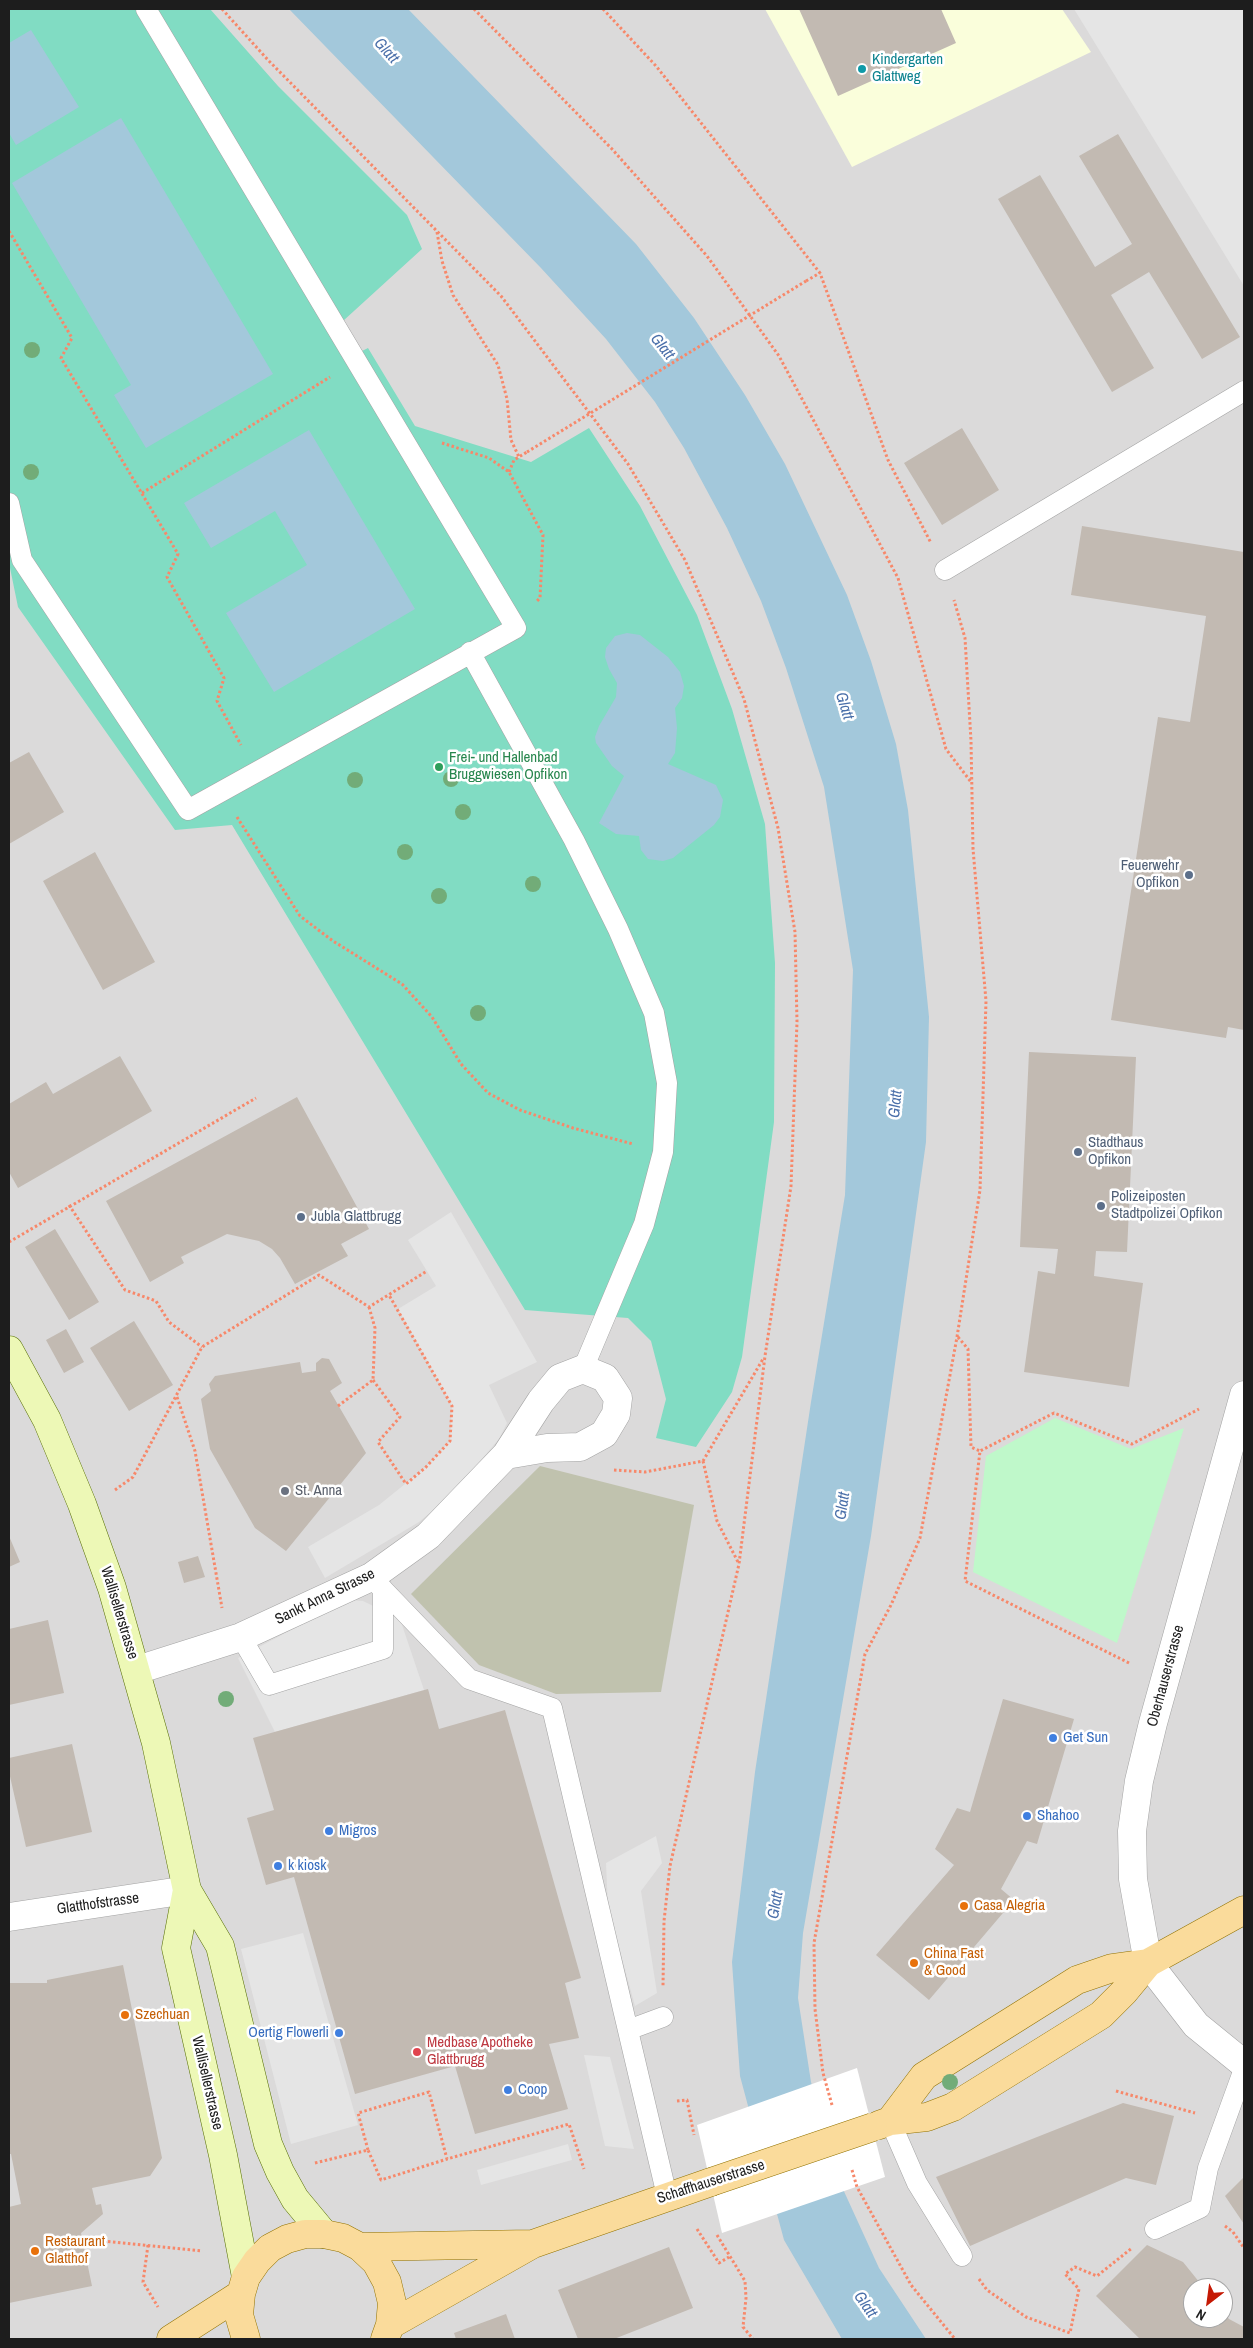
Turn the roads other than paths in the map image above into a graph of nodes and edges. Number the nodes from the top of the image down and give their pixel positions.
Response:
1 (146, 9) edge
2 (1244, 392) edge
3 (9, 503) edge
4 (945, 570) road end
5 (470, 652) junction
6 (9, 1350) edge
7 (583, 1369) junction
8 (1244, 1395) edge
9 (506, 1455) junction
10 (377, 1583) junction
11 (241, 1637) junction
12 (137, 1670) junction
13 (187, 1890) junction
14 (1244, 1910) edge
15 (9, 1917) edge
16 (1148, 1963) junction
17 (663, 2017) dead end
18 (628, 2030) junction
19 (1244, 2064) edge
20 (1244, 2069) edge
21 (881, 2124) junction
22 (668, 2196) junction
23 (1155, 2229) road end
24 (324, 2234) junction
25 (533, 2244) junction
26 (360, 2247) junction
27 (962, 2256) road end
28 (244, 2285) junction
29 (388, 2332) edge
30 (171, 2339) edge
31 (246, 2339) edge

1 - 5 lane
2 - 4 lane
3 - 5 lane
5 - 7 lane
6 - 12 main road, Wallisellerstrasse
7 - 9 street, Sankt Anna Strasse
7 - 9 street
8 - 16 street, Oberhauserstrasse
9 - 10 street, Sankt Anna Strasse
10 - 11 street, Sankt Anna Strasse
10 - 11 lane
10 - 18 lane
11 - 12 street, Sankt Anna Strasse
12 - 13 main road, Wallisellerstrasse
13 - 15 street, Glatthofstrasse
13 - 24 main road, Wallisellerstrasse
13 - 28 main road, Wallisellerstrasse
14 - 16 main road, Schaffhauserstrasse
16 - 19 street
16 - 21 main road, Schaffhauserstrasse
16 - 21 main road, Schaffhauserstrasse
17 - 18 lane
18 - 22 lane
20 - 23 lane
21 - 22 main road, Schaffhauserstrasse, bridge
21 - 27 lane
22 - 25 main road, Schaffhauserstrasse
24 - 26 main road, Schaffhauserstrasse
24 - 28 main road, Schaffhauserstrasse
25 - 26 main road, Schaffhauserstrasse
25 - 29 main road, Schaffhauserstrasse
26 - 29 main road, Schaffhauserstrasse
28 - 30 main road, Schaffhauserstrasse
28 - 31 main road

